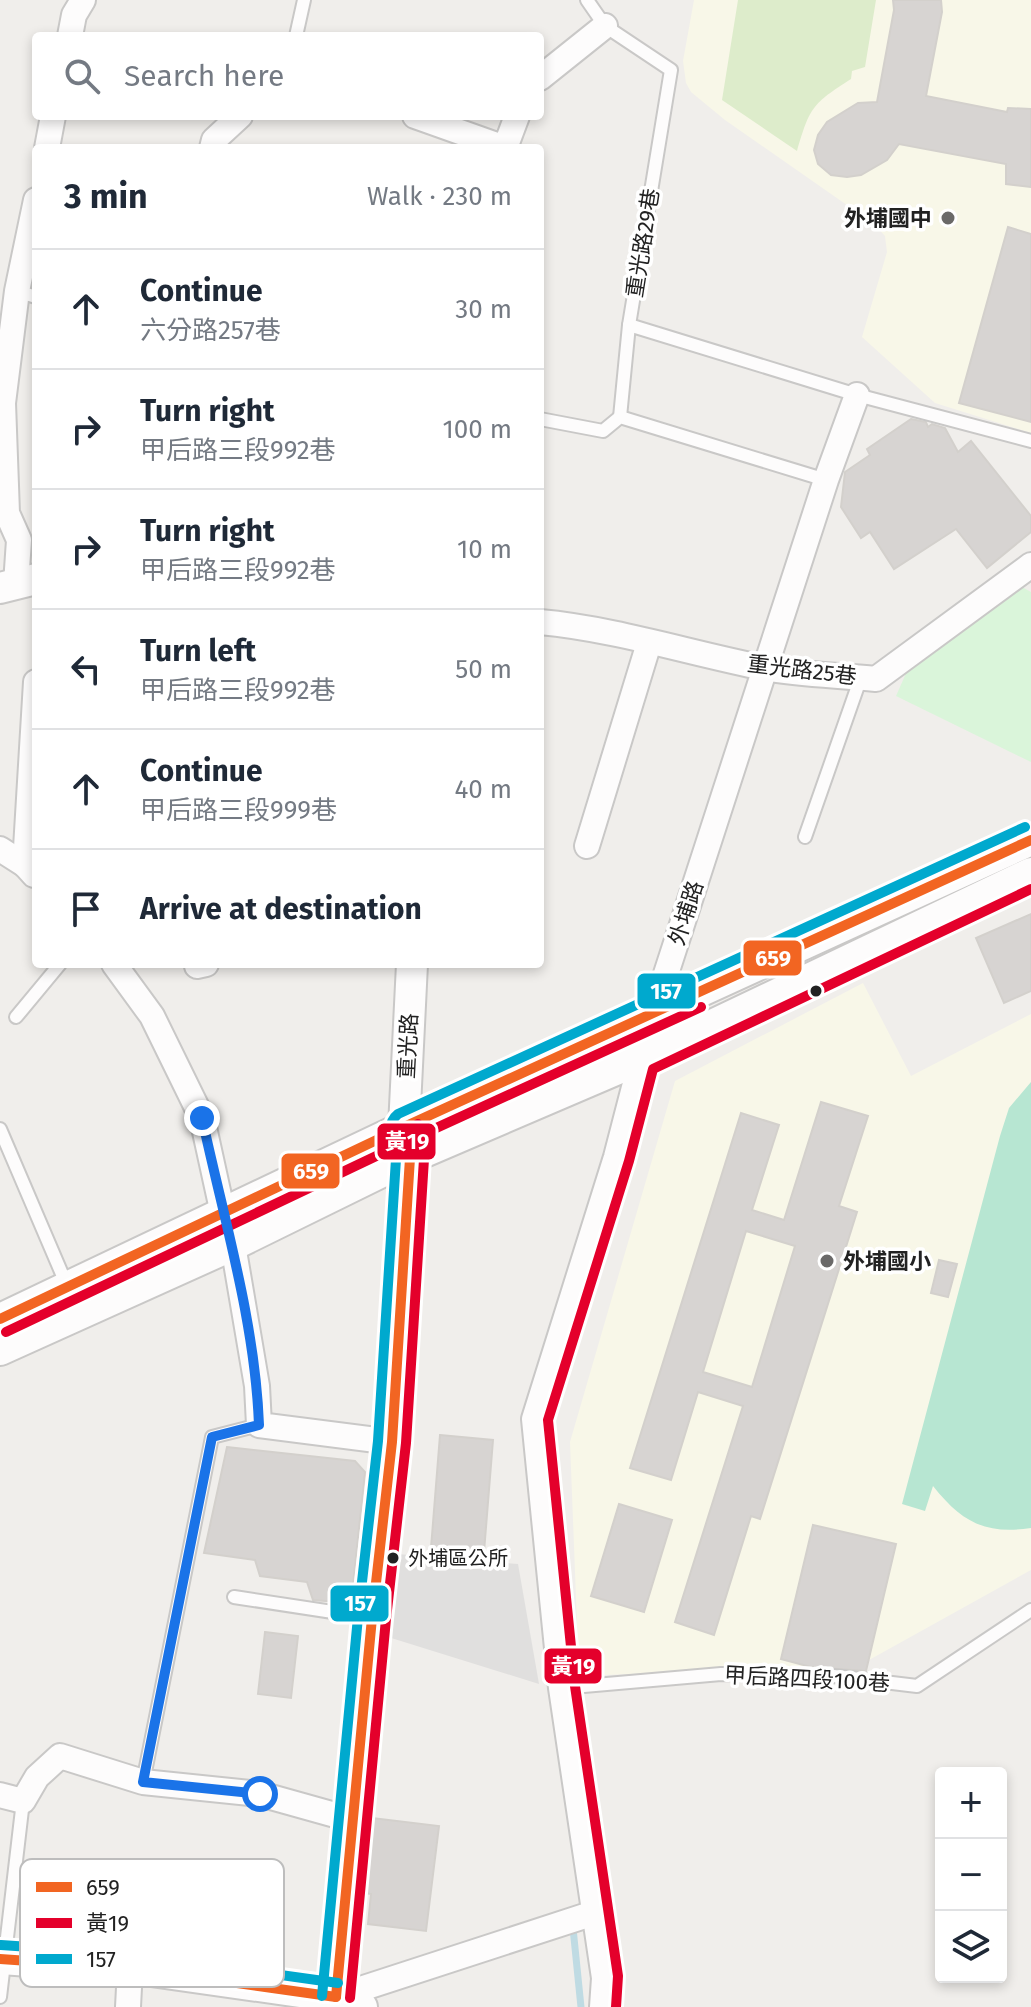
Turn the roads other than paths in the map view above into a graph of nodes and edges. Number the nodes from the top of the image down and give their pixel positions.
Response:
1 (83, 0) edge
2 (304, 0) edge
3 (587, 0) edge
4 (605, 26) junction
5 (71, 32) edge
6 (297, 32) edge
7 (544, 75) edge
8 (52, 120) edge
9 (236, 120) edge
10 (426, 120) edge
11 (516, 120) edge
12 (48, 144) edge
13 (213, 144) edge
14 (494, 144) edge
15 (506, 144) edge
16 (32, 242) edge
17 (27, 294) edge
18 (629, 325) junction
19 (857, 395) junction
20 (620, 417) junction
21 (544, 420) edge
22 (1031, 441) edge
23 (826, 480) junction
24 (1031, 565) edge
25 (17, 584) edge
26 (544, 622) edge
27 (649, 643) junction
28 (765, 668) junction
29 (861, 677) junction
30 (805, 837) dead end
31 (1031, 840) edge
32 (32, 844) edge
33 (587, 846) dead end
34 (0, 849) edge
35 (31, 871) edge
36 (1031, 873) edge
37 (57, 968) edge
38 (117, 968) edge
39 (412, 968) edge
40 (653, 1014) junction
41 (16, 1017) dead end
42 (641, 1059) junction
43 (404, 1127) junction
44 (0, 1129) edge
45 (410, 1158) junction
46 (223, 1214) junction
47 (233, 1245) junction
48 (75, 1301) junction
49 (0, 1319) edge
50 (0, 1350) edge
51 (259, 1425) junction
52 (392, 1442) junction
53 (234, 1597) dead end
54 (1031, 1610) edge
55 (372, 1618) junction
56 (561, 1688) junction
57 (143, 1782) junction
58 (12, 1798) edge
59 (353, 1820) junction
60 (594, 1913) junction
61 (3, 1958) edge
62 (129, 1987) edge
63 (239, 1987) edge
64 (0, 1997) edge
65 (336, 2004) edge
66 (128, 2007) edge
67 (602, 2007) edge

1 - 5 street
2 - 6 lane
3 - 4 lane
4 - 7 street
4 - 18 lane, 重光路29巷
8 - 12 street
9 - 13 street
10 - 14 street
11 - 15 street
16 - 17 street
17 - 25 street
18 - 19 lane
18 - 20 lane, 重光路29巷
19 - 22 lane
19 - 23 street, 外埔路
20 - 21 lane
20 - 23 lane
23 - 28 street, 外埔路
24 - 29 street, 重光路25巷
26 - 27 street, 重光路25巷
27 - 28 street, 重光路25巷
27 - 33 street
28 - 29 street, 重光路25巷
28 - 40 street, 外埔路
29 - 30 lane
31 - 40 street
32 - 35 street
34 - 35 street
36 - 42 street
37 - 41 lane
38 - 46 street
39 - 43 street, 重光路
40 - 42 street, 外埔路
40 - 43 street
42 - 45 street
42 - 56 street, 外埔路
43 - 45 street, 重光路
43 - 46 street
44 - 48 lane
45 - 47 street
45 - 52 street, 重光路
46 - 47 street
46 - 48 street
47 - 48 street
47 - 51 street
48 - 49 street
48 - 50 street
51 - 52 street
51 - 57 lane
52 - 55 street, 重光路
53 - 55 lane
54 - 56 lane, 甲后路四段100巷
55 - 59 street, 重光路
56 - 60 street, 外埔路
57 - 58 street
57 - 59 street
58 - 61 lane
59 - 65 street, 重光路
60 - 65 street
60 - 67 street, 外埔路
61 - 64 lane
62 - 66 street
63 - 65 street

